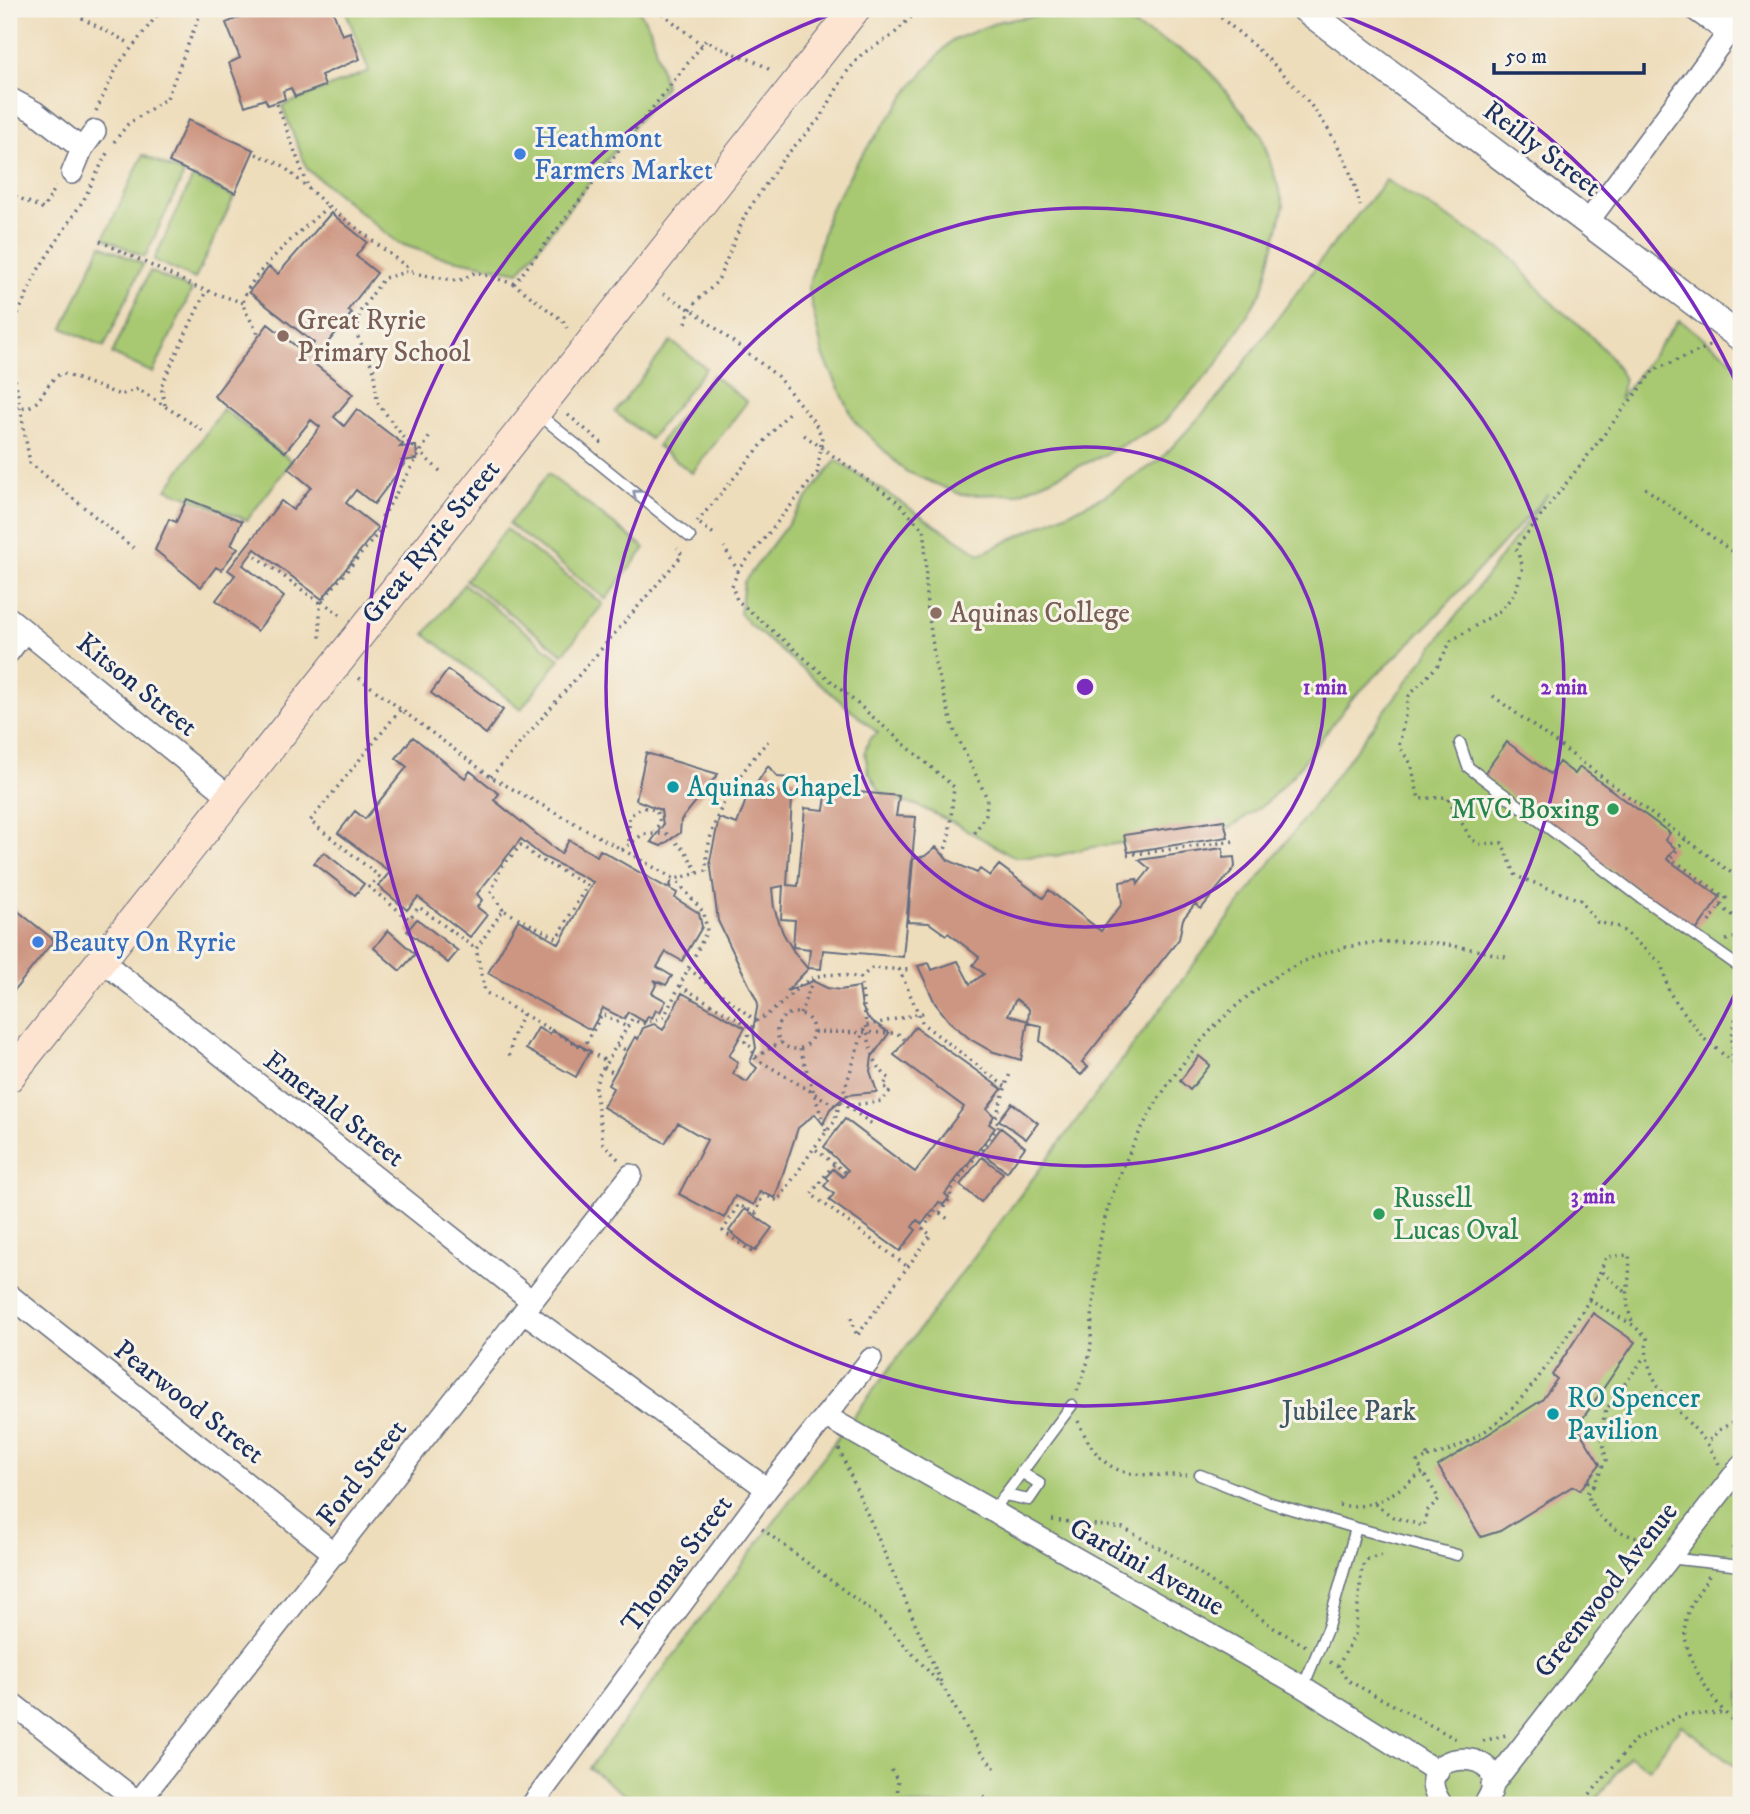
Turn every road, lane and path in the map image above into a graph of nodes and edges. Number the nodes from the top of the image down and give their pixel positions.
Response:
1 (71, 9) edge
2 (162, 9) edge
3 (202, 9) edge
4 (657, 9) edge
5 (855, 9) edge
6 (919, 9) edge
7 (1210, 9) edge
8 (1305, 9) edge
9 (1694, 9) edge
10 (1741, 16) edge
11 (1728, 33) junction
12 (131, 44) junction
13 (702, 45) junction
14 (771, 71) dead end
15 (9, 98) edge
16 (278, 104) dead end
17 (95, 131) joint
18 (82, 149) junction
19 (256, 154) dead end
20 (72, 173) joint
21 (307, 185) junction
22 (9, 193) edge
23 (328, 205) junction
24 (1360, 206) dead end
25 (1587, 223) junction
26 (100, 241) dead end
27 (415, 272) junction
28 (514, 284) junction
29 (206, 291) junction
30 (663, 294) dead end
31 (244, 303) junction
32 (689, 309) junction
33 (686, 323) dead end
34 (567, 328) dead end
35 (9, 333) edge
36 (259, 336) dead end
37 (1741, 338) edge
38 (9, 345) edge
39 (1710, 346) dead end
40 (9, 404) edge
41 (20, 407) junction
42 (165, 407) junction
43 (534, 411) junction
44 (790, 411) dead end
45 (205, 432) dead end
46 (431, 434) dead end
47 (804, 435) dead end
48 (822, 447) junction
49 (418, 452) junction
50 (440, 471) dead end
51 (1645, 488) dead end
52 (691, 518) dead end
53 (698, 523) junction
54 (714, 534) dead end
55 (690, 537) dead end
56 (673, 544) dead end
57 (724, 547) dead end
58 (137, 551) dead end
59 (256, 556) dead end
60 (1741, 558) edge
61 (738, 571) junction
62 (321, 602) junction
63 (340, 615) dead end
64 (17, 625) edge
65 (320, 640) dead end
66 (9, 652) edge
67 (359, 678) dead end
68 (1493, 696) dead end
69 (400, 710) junction
70 (768, 741) dead end
71 (1460, 743) dead end
72 (491, 777) junction
73 (229, 796) junction
74 (652, 832) junction
75 (972, 836) dead end
76 (1685, 839) junction
77 (1235, 841) dead end
78 (629, 842) junction
79 (622, 850) junction
80 (1126, 855) dead end
81 (943, 856) dead end
82 (698, 873) junction
83 (675, 879) junction
84 (1741, 880) edge
85 (1720, 906) junction
86 (503, 910) junction
87 (1741, 921) edge
88 (1700, 933) dead end
89 (1741, 936) edge
90 (1722, 941) dead end
91 (476, 949) junction
92 (1509, 958) dead end
93 (101, 960) junction
94 (1741, 968) edge
95 (689, 969) junction
96 (899, 969) junction
97 (911, 970) dead end
98 (814, 977) junction
99 (860, 978) junction
100 (680, 986) junction
101 (1741, 1006) edge
102 (927, 1012) dead end
103 (523, 1014) junction
104 (800, 1014) junction
105 (917, 1014) junction
106 (756, 1021) junction
107 (865, 1026) junction
108 (627, 1027) junction
109 (752, 1028) junction
110 (814, 1032) junction
111 (865, 1033) junction
112 (904, 1039) dead end
113 (780, 1042) junction
114 (617, 1045) junction
115 (583, 1049) junction
116 (800, 1049) junction
117 (627, 1051) dead end
118 (755, 1058) junction
119 (509, 1059) dead end
120 (607, 1061) junction
121 (1734, 1063) junction
122 (604, 1067) junction
123 (614, 1073) dead end
124 (1010, 1073) dead end
125 (9, 1077) edge
126 (1741, 1084) edge
127 (1006, 1087) junction
128 (814, 1093) junction
129 (841, 1102) junction
130 (846, 1106) junction
131 (839, 1108) junction
132 (872, 1125) dead end
133 (826, 1131) junction
134 (814, 1148) junction
135 (834, 1164) junction
136 (635, 1172) joint
137 (845, 1172) dead end
138 (940, 1213) junction
139 (948, 1219) dead end
140 (752, 1252) dead end
141 (908, 1266) junction
142 (1602, 1272) junction
143 (1627, 1293) junction
144 (9, 1295) edge
145 (1589, 1300) junction
146 (528, 1306) junction
147 (851, 1318) dead end
148 (1633, 1325) junction
149 (1645, 1356) junction
150 (871, 1359) dead end
151 (1072, 1405) junction
152 (825, 1416) junction
153 (1707, 1443) dead end
154 (1741, 1466) edge
155 (1021, 1472) junction
156 (1423, 1472) junction
157 (1200, 1475) joint
158 (1588, 1481) dead end
159 (1593, 1486) junction
160 (767, 1489) junction
161 (1005, 1495) junction
162 (1376, 1504) junction
163 (1335, 1505) dead end
164 (992, 1512) junction
165 (747, 1518) junction
166 (1424, 1526) junction
167 (1356, 1528) junction
168 (1741, 1540) edge
169 (1418, 1544) junction
170 (1660, 1550) junction
171 (335, 1553) junction
172 (1457, 1555) dead end
173 (1718, 1564) junction
174 (1741, 1566) edge
175 (1338, 1667) dead end
176 (1303, 1687) junction
177 (943, 1688) junction
178 (9, 1701) edge
179 (1723, 1713) junction
180 (1741, 1728) edge
181 (1516, 1750) junction
182 (1479, 1762) junction
183 (891, 1770) dead end
184 (997, 1771) dead end
185 (1438, 1772) junction
186 (1492, 1785) junction
187 (983, 1796) dead end
188 (137, 1804) edge
189 (532, 1805) edge
190 (897, 1805) edge
191 (998, 1805) edge
192 (1248, 1805) edge
193 (1276, 1805) edge
194 (1442, 1805) edge
195 (1484, 1805) edge
196 (1581, 1805) edge

1 - 12 path
2 - 12 path
3 - 35 path
4 - 13 path
5 - 43 main road, Great Ryrie Street
6 - 32 path
7 - 24 path
8 - 25 street, Reilly Street
9 - 11 street
10 - 11 street
11 - 25 street
12 - 17 path
13 - 14 path
13 - 28 path
15 - 18 street
16 - 21 path
17 - 18 street
18 - 20 street
19 - 21 path
20 - 22 path
21 - 23 path
23 - 27 path
23 - 31 path
25 - 37 street, Reilly Street
26 - 29 path
27 - 28 path
27 - 49 path
28 - 34 path
29 - 31 path
29 - 42 path
30 - 32 path
31 - 36 path
32 - 33 path
32 - 48 path
38 - 41 path
39 - 121 path
40 - 41 path
41 - 42 path
41 - 58 path
42 - 45 path
55 -> 43 lane
43 - 73 main road, Great Ryrie Street
44 - 53 path
46 - 49 path
47 - 48 path
48 - 61 path
48 - 75 path
49 - 50 path
49 - 62 path
51 - 60 path
52 - 53 path
53 - 54 path
56 - 72 path
57 - 61 path
59 - 62 path
61 - 81 path
62 - 63 path
62 - 65 path
64 - 66 street
64 - 73 street, Kitson Street
67 - 69 path
68 - 76 path
69 - 72 path
69 - 91 path
70 - 82 path
71 - 94 lane
72 - 79 path
73 - 93 main road, Great Ryrie Street
74 - 78 path
74 - 78 path
74 - 82 path
76 - 84 path
76 - 85 path
77 - 80 path
78 - 79 path
79 - 83 path
82 - 83 path
83 - 95 path
85 - 87 path
85 - 88 path
86 - 86 path
86 - 91 path
89 - 90 path
91 - 103 path
92 - 151 path
93 - 125 main road, Great Ryrie Street
93 - 146 street, Emerald Street
95 - 100 path
95 - 106 path
96 - 97 path
96 - 99 path
96 - 105 path
98 - 99 path
98 - 104 path
98 - 106 path
99 - 107 path
100 - 108 path
100 - 109 path
101 - 121 path
102 - 105 path
103 - 115 path
103 - 119 path
104 - 110 path
104 - 113 path
105 - 107 path
105 - 127 path
106 - 109 path
107 - 111 path
108 - 114 path
108 - 115 path
109 - 118 path
110 - 111 path
110 - 116 path
111 - 112 path
111 - 129 path
111 - 130 path
113 - 116 path
113 - 118 path
114 - 117 path
114 - 120 path
115 - 120 path
116 - 128 path
118 - 128 path
120 - 122 path
121 - 126 path
122 - 123 path
122 - 136 path
124 - 127 path
127 - 138 path
128 - 131 path
128 - 133 path
129 - 130 path
129 - 131 path
130 - 132 path
131 - 133 path
133 - 134 path
134 - 135 path
134 - 140 path
135 - 137 path
135 - 141 path
136 - 146 street, Ford Street
138 - 139 path
138 - 141 path
141 - 147 path
142 - 143 path
142 - 143 path
142 - 145 path
143 - 148 path
144 - 171 street, Pearwood Street
145 - 148 path
145 - 156 path
146 - 160 street, Emerald Street
146 - 171 street, Ford Street
148 - 149 path
149 - 153 path
149 - 159 path
150 - 152 street, Thomas Street
151 - 155 lane
151 - 157 path
152 - 160 street, Thomas Street
152 - 164 street, Gardini Avenue
152 - 177 path
154 - 170 street, Greenwood Avenue
155 - 161 lane
155 - 161 lane
156 - 162 path
156 - 166 path
157 - 167 lane
158 - 159 path
159 - 170 path
160 - 165 street, Thomas Street
161 - 164 lane
162 - 163 path
162 - 166 path
164 - 176 street, Gardini Avenue
165 - 177 path
165 - 189 street, Thomas Street
166 - 169 path
167 - 169 lane
167 - 176 lane
168 - 173 path
169 - 172 lane
169 - 175 path
170 - 173 lane
170 - 181 street, Greenwood Avenue
171 - 188 street, Ford Street
173 - 174 lane
173 - 179 path
176 - 185 street, Gardini Avenue
177 - 184 path
178 - 188 street
179 - 180 path
179 - 196 path
181 - 182 street
181 - 186 street, Greenwood Avenue
182 - 185 street
182 - 186 street
183 - 190 path
185 - 194 street
186 - 195 street, Greenwood Avenue
187 - 191 path
192 - 193 path

